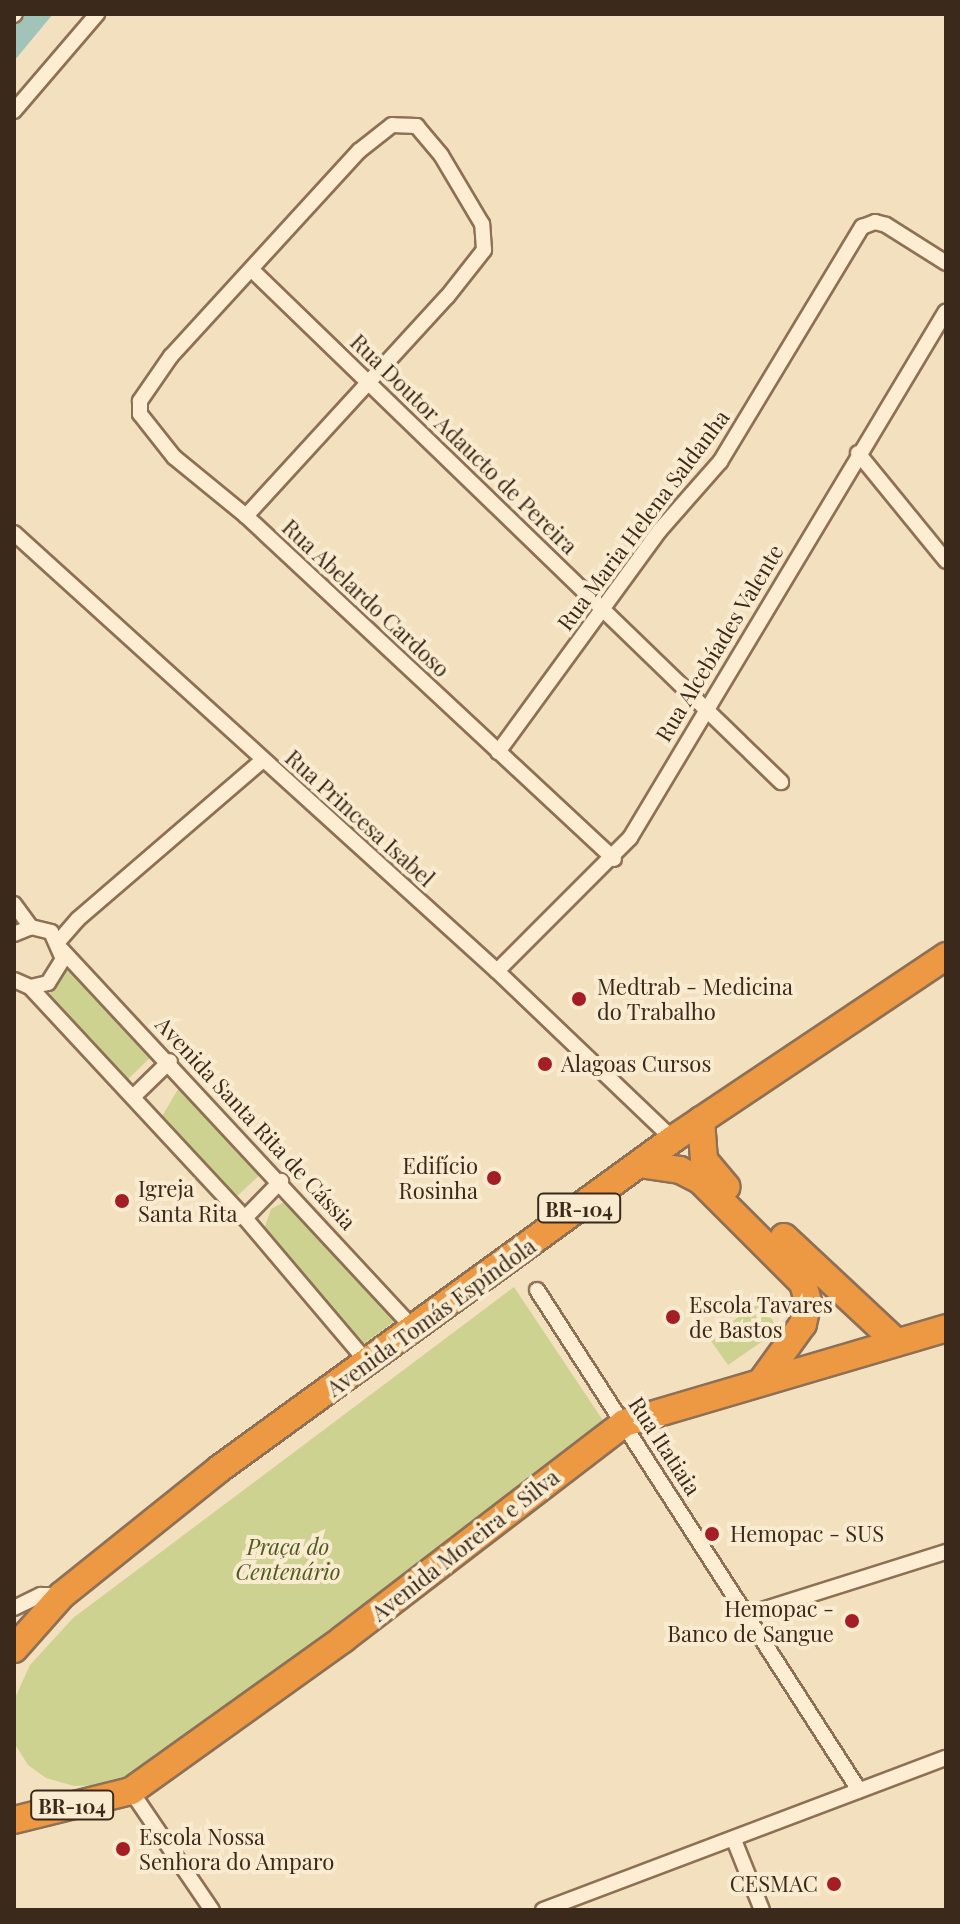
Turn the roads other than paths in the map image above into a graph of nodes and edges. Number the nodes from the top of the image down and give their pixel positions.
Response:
1 (97, 14) edge
2 (14, 111) edge
3 (946, 263) edge
4 (253, 271) junction
5 (946, 311) edge
6 (368, 384) junction
7 (858, 453) junction
8 (246, 516) junction
9 (14, 533) edge
10 (946, 561) edge
11 (602, 608) junction
12 (705, 707) junction
13 (498, 752) junction
14 (263, 760) junction
15 (781, 782) dead end
16 (614, 859) junction
17 (14, 904) edge
18 (31, 927) junction
19 (14, 934) edge
20 (57, 941) junction
21 (946, 956) edge
22 (497, 971) junction
23 (19, 985) edge
24 (170, 1061) junction
25 (134, 1096) junction
26 (701, 1120) junction
27 (673, 1139) junction
28 (639, 1164) junction
29 (281, 1181) junction
30 (245, 1218) junction
31 (537, 1290) dead end
32 (845, 1297) junction
33 (803, 1324) junction
34 (946, 1328) edge
35 (414, 1329) junction
36 (895, 1341) junction
37 (369, 1364) junction
38 (761, 1382) junction
39 (624, 1423) junction
40 (946, 1552) edge
41 (62, 1595) junction
42 (14, 1608) edge
43 (749, 1614) junction
44 (14, 1649) edge
45 (946, 1759) edge
46 (859, 1790) junction
47 (131, 1791) junction
48 (14, 1820) edge
49 (734, 1840) junction
50 (212, 1910) edge
51 (543, 1910) edge
52 (762, 1910) edge

1 - 2 street
3 - 11 street, Rua Maria Helena Saldanha
4 - 6 street, Rua Doutor Adaucto de Pereira
4 - 6 street
4 - 8 street, Rua Abelardo Cardoso
5 - 7 street, Rua Alcebíades Valente
6 - 8 street
6 - 11 street, Rua Doutor Adaucto de Pereira
7 - 10 street
7 - 12 street, Rua Alcebíades Valente
8 - 13 street, Rua Abelardo Cardoso
9 - 14 street, Rua Princesa Isabel
11 - 12 street, Rua Doutor Adaucto de Pereira
11 - 13 street, Rua Maria Helena Saldanha
12 - 15 street, Rua Doutor Adaucto de Pereira
12 - 16 street, Rua Alcebíades Valente
13 - 16 street, Rua Abelardo Cardoso
14 - 20 street
14 - 22 street, Rua Princesa Isabel
16 - 22 street, Rua Alcebíades Valente
17 - 18 street
18 - 19 street
18 - 20 street
20 - 23 street
20 - 24 street, Avenida Santa Rita de Cássia
21 - 26 highway, Avenida Tomás Espíndola / BR-104
22 - 27 street, Rua Princesa Isabel
23 - 25 street
24 - 25 street
24 - 29 street, Avenida Santa Rita de Cássia
25 - 30 street
26 - 27 highway, Avenida Tomás Espíndola / BR-104
26 - 32 highway
27 - 28 highway, Avenida Tomás Espíndola / BR-104
28 - 33 highway
28 - 35 highway, Avenida Tomás Espíndola / BR-104
29 - 30 street
29 - 35 street, Avenida Santa Rita de Cássia
30 - 37 street
31 - 39 street, Rua Itatiaia
32 - 33 highway
32 - 36 highway
33 - 38 highway
34 - 36 highway, Avenida Moreira e Silva / BR-104
35 - 37 highway, Avenida Tomás Espíndola / BR-104
36 - 38 highway, Avenida Moreira e Silva / BR-104
37 - 41 highway, Avenida Tomás Espíndola / BR-104
38 - 39 highway, Avenida Moreira e Silva / BR-104
39 - 43 street, Rua Itatiaia
39 - 47 highway, Avenida Moreira e Silva / BR-104
40 - 43 street
41 - 42 street
41 - 44 highway, Avenida Tomás Espíndola / BR-104
43 - 46 street, Rua Itatiaia
45 - 46 street
46 - 49 street
47 - 48 highway, Avenida Moreira e Silva / BR-104
47 - 50 street
49 - 51 street
49 - 52 street

